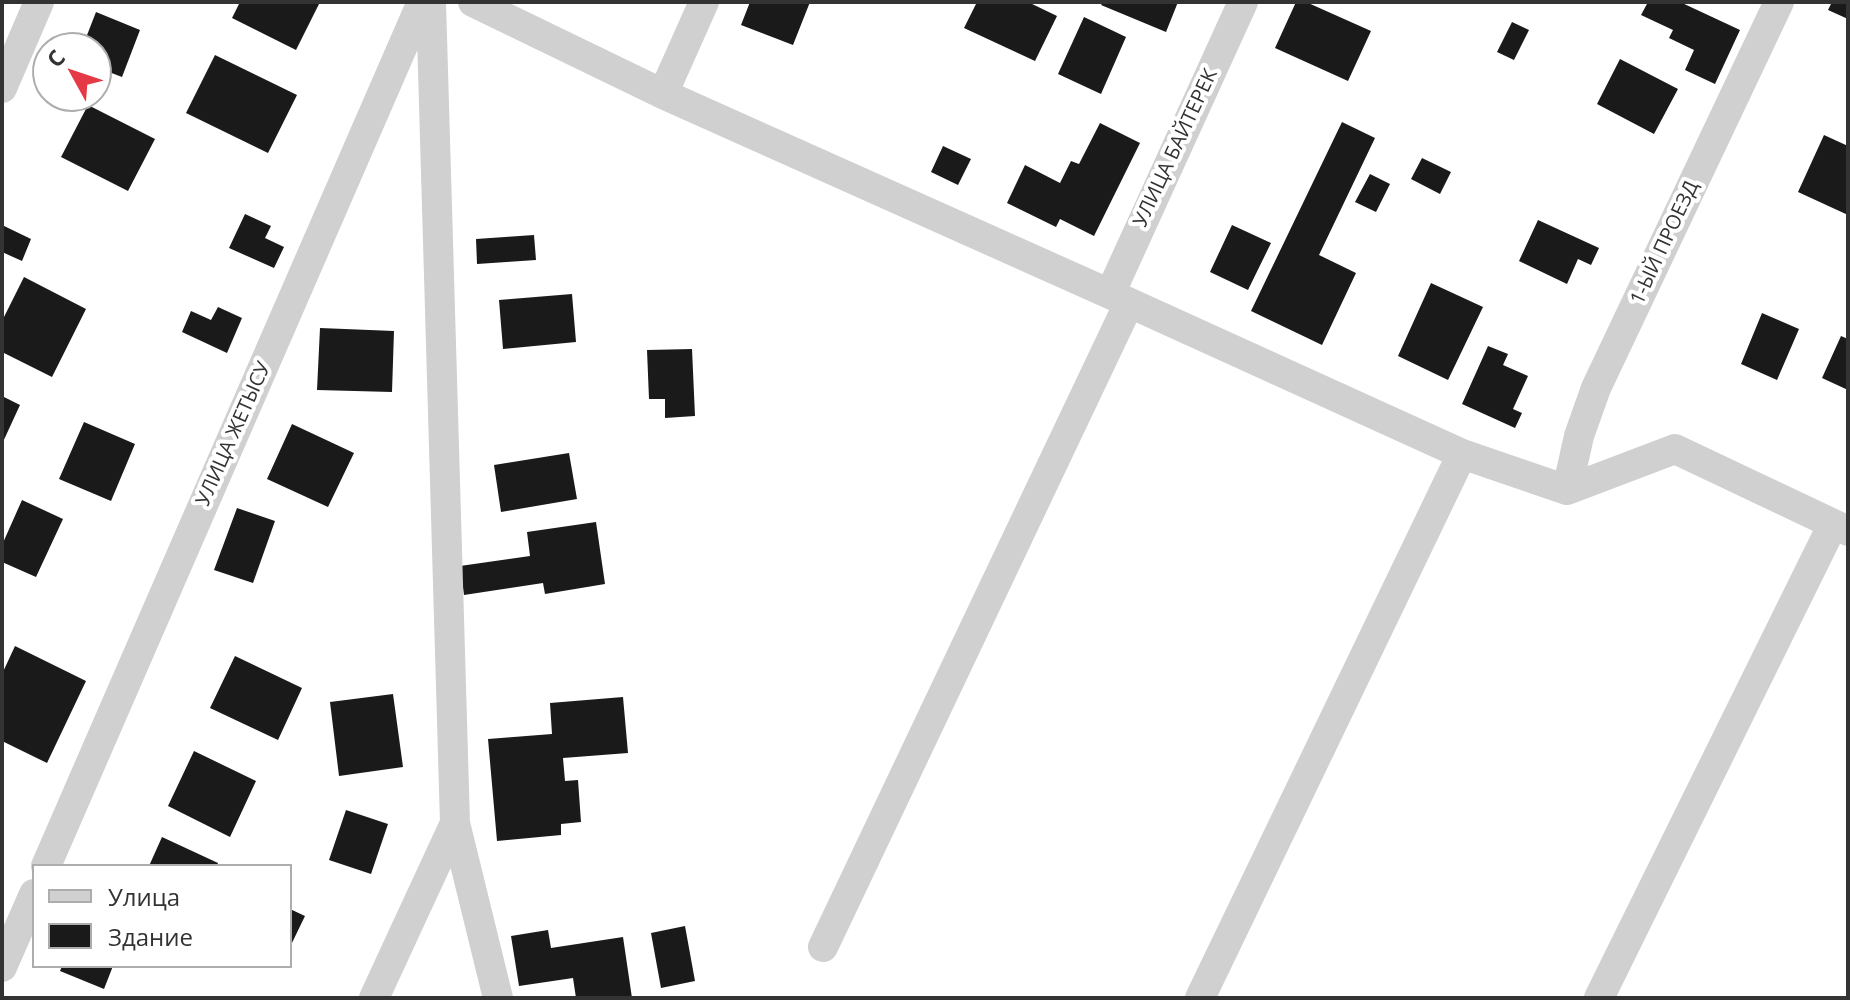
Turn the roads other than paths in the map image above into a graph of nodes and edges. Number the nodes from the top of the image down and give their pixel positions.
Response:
1 (39, 2) edge
2 (422, 2) edge
3 (431, 2) edge
4 (473, 2) edge
5 (704, 2) edge
6 (1243, 2) edge
7 (1779, 2) edge
8 (2, 88) edge
9 (663, 94) junction
10 (1119, 298) junction
11 (1462, 454) junction
12 (1567, 490) junction
13 (1841, 528) edge
14 (455, 823) junction
15 (47, 864) edge
16 (32, 899) edge
17 (823, 947) dead end
18 (2, 967) edge
19 (374, 998) edge
20 (498, 998) edge
21 (1200, 998) edge
22 (1599, 998) edge

1 - 8 street
2 - 15 street, УЛИЦА ЖЕТЫСУ
3 - 14 street
4 - 9 street
5 - 9 street
6 - 10 street, УЛИЦА БАЙТЕРЕК
7 - 12 street, 1-ЫЙ ПРОЕЗД
9 - 10 street
10 - 11 street
10 - 17 street, УЛИЦА БАЙТЕРЕК
11 - 12 street
11 - 21 street
12 - 13 street
13 - 22 street
14 - 19 street
14 - 20 street
16 - 18 street

